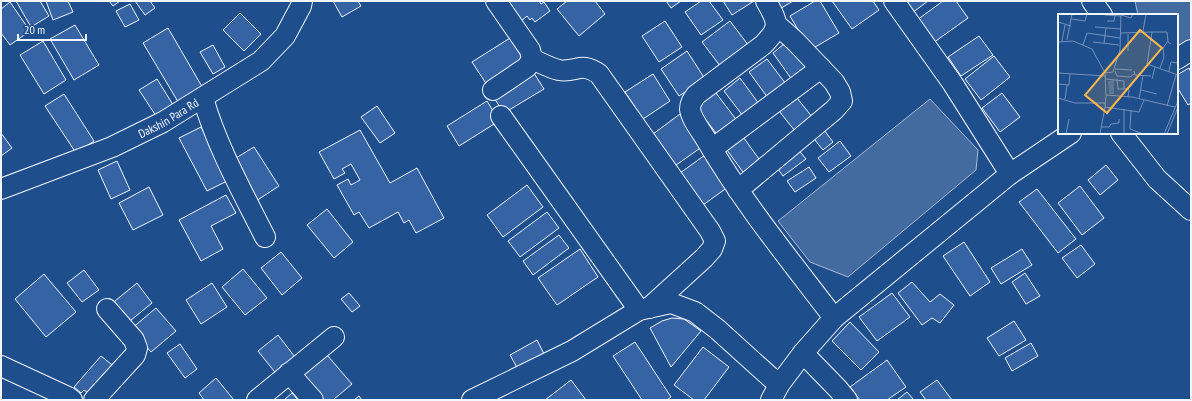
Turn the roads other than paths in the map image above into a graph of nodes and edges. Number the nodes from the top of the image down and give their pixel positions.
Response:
1 (302, 1) edge
2 (496, 1) edge
3 (766, 1) edge
4 (894, 1) edge
5 (1092, 1) edge
6 (1101, 14) edge
7 (777, 26) junction
8 (1191, 50) edge
9 (1178, 58) edge
10 (532, 59) junction
11 (821, 68) junction
12 (493, 90) dead end
13 (203, 98) junction
14 (501, 116) dead end
15 (1070, 134) edge
16 (1122, 134) edge
17 (712, 149) junction
18 (1010, 174) junction
19 (1, 189) edge
20 (738, 190) junction
21 (1191, 210) edge
22 (265, 237) dead end
23 (107, 309) dead end
24 (644, 309) junction
25 (834, 318) junction
26 (334, 337) dead end
27 (803, 353) junction
28 (1, 366) edge
29 (290, 373) junction
30 (775, 393) edge
31 (72, 400) edge
32 (94, 400) edge
33 (257, 400) edge
34 (313, 400) edge
35 (472, 400) edge
36 (847, 400) edge

1 - 13 street, Dakshin Para Rd
2 - 10 street
3 - 7 street
4 - 18 street
5 - 6 street
7 - 11 street
7 - 17 street
8 - 9 street
10 - 12 street
10 - 24 street
11 - 17 street
11 - 20 street
13 - 19 street, Dakshin Para Rd
13 - 22 street
14 - 24 street
15 - 18 street
16 - 21 street
17 - 20 street
18 - 25 street
20 - 25 street
23 - 32 street
24 - 30 street
24 - 35 street
25 - 27 street
26 - 29 street
27 - 30 street
27 - 36 street
28 - 31 street
29 - 33 street
29 - 34 street

